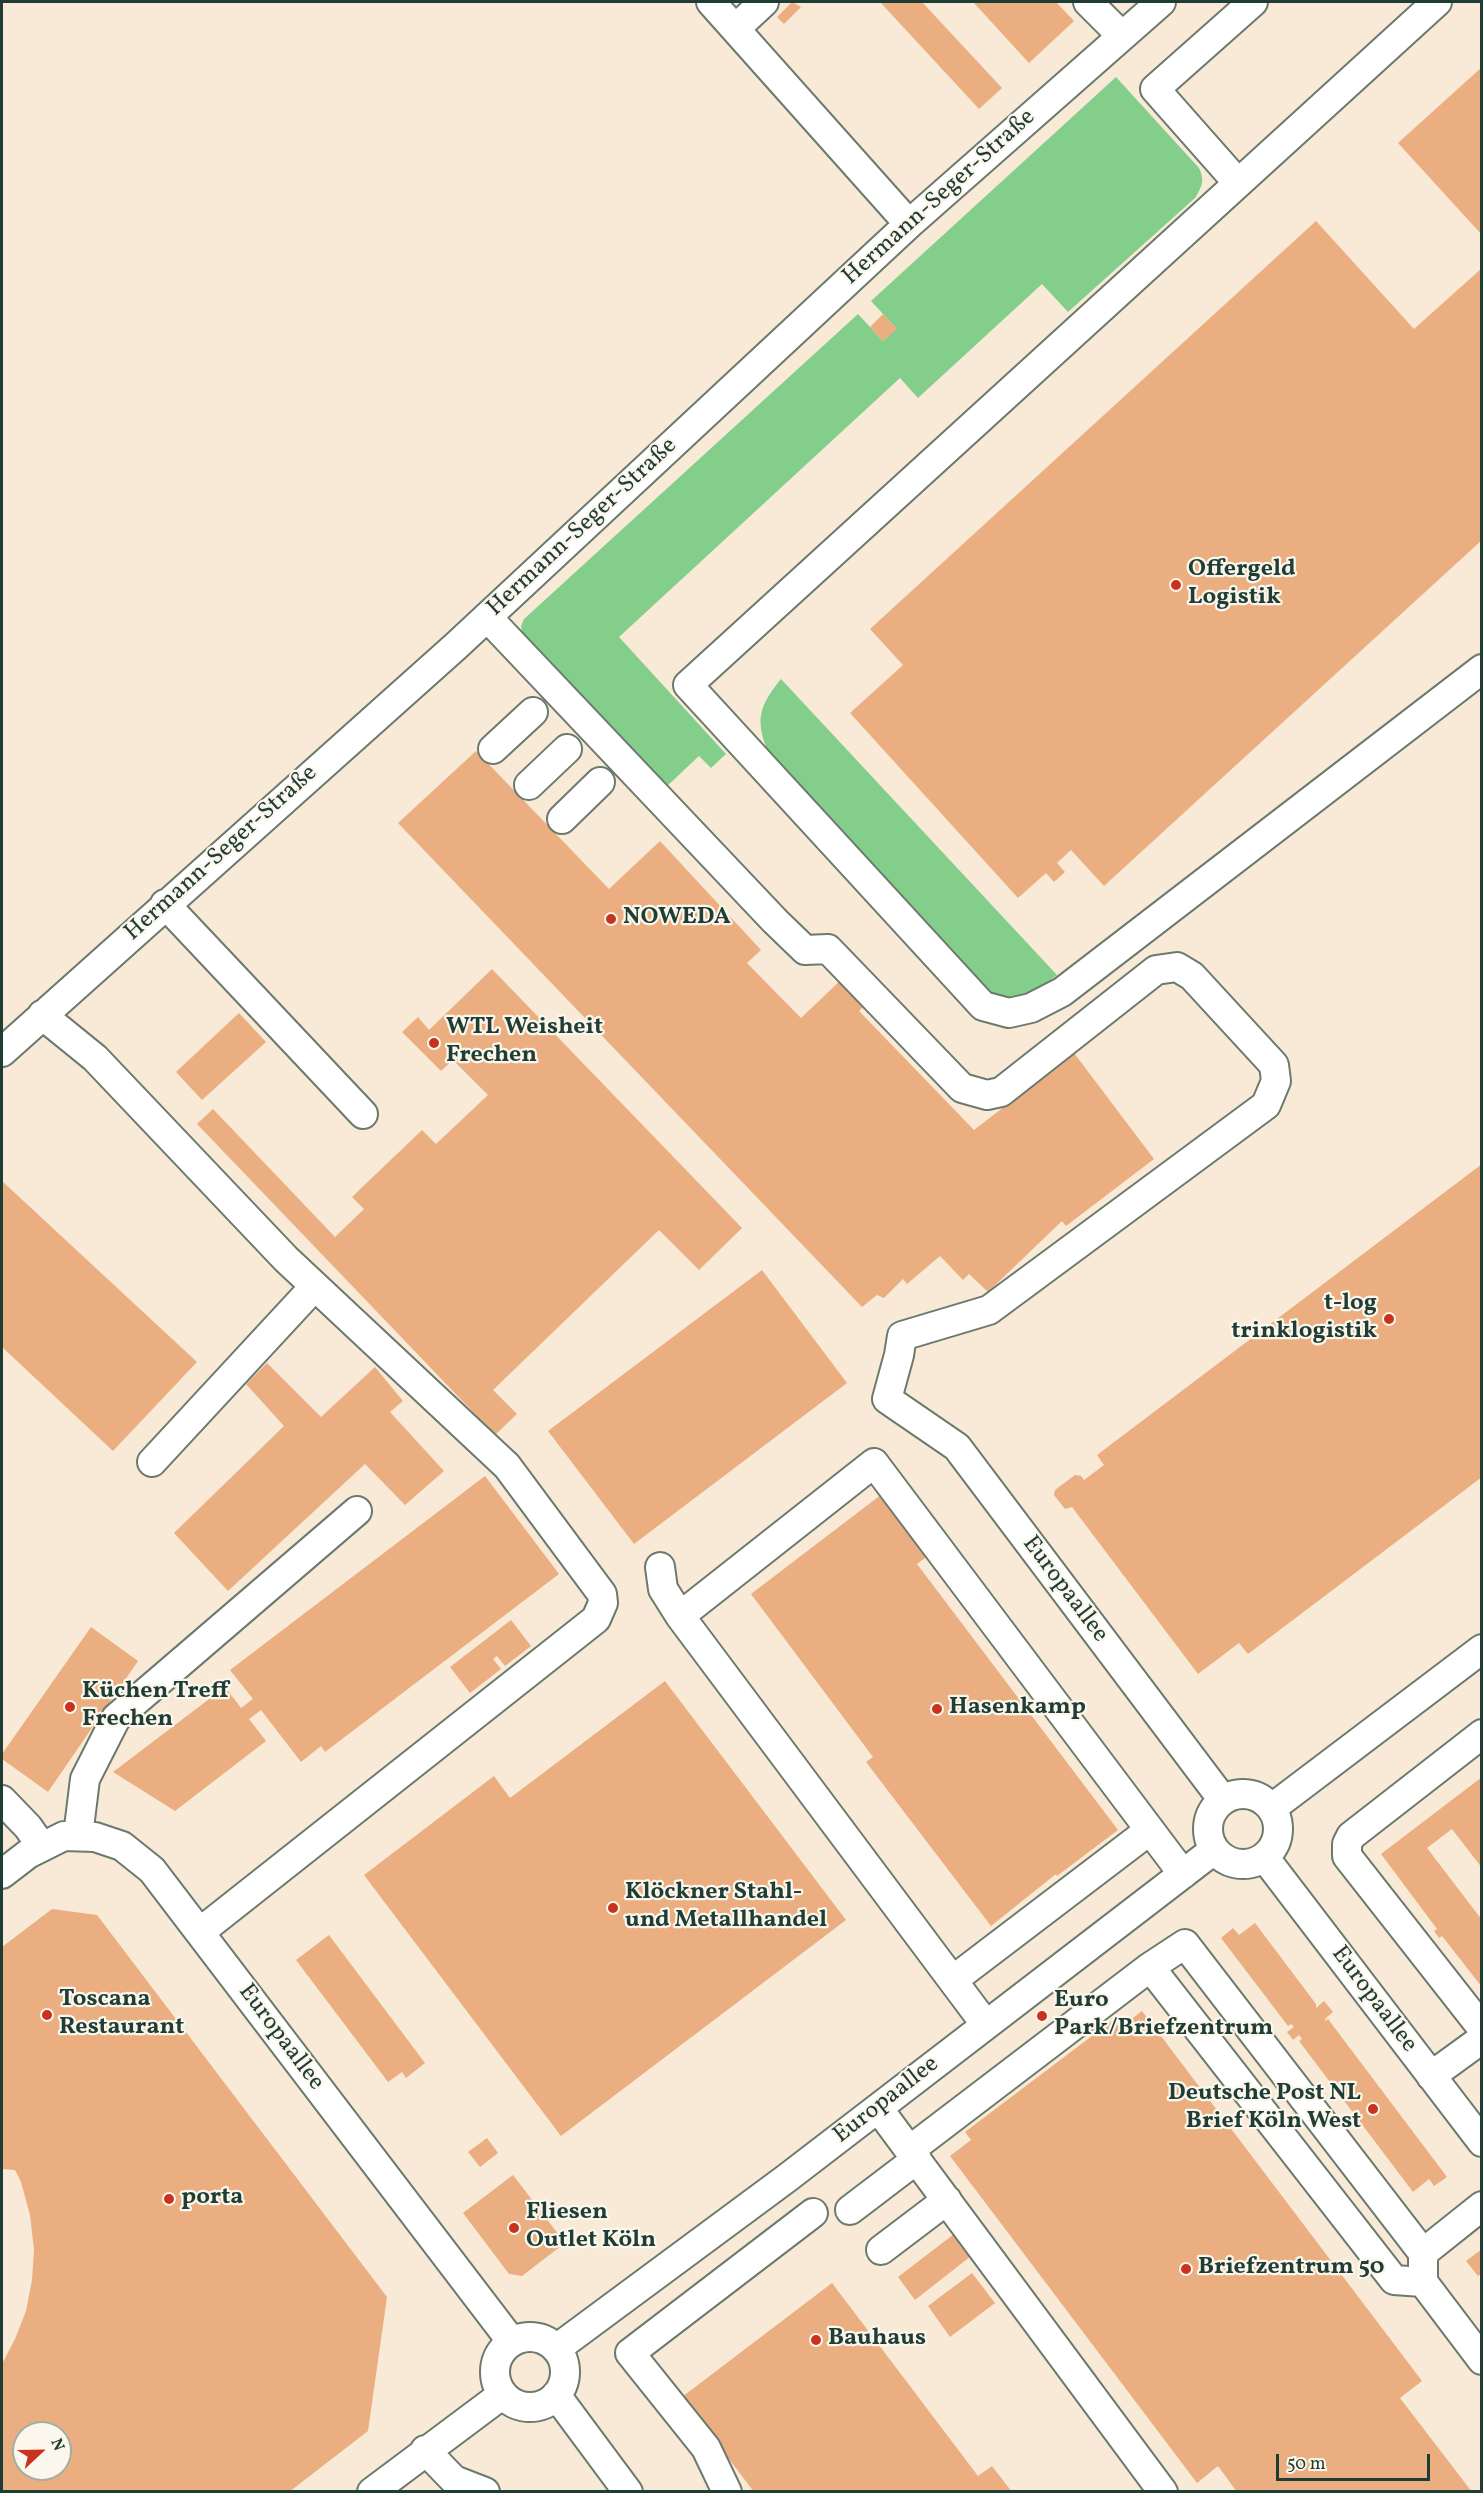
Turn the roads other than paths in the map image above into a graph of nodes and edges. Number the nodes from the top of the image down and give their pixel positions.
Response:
1 (711, 2) edge
2 (764, 2) edge
3 (1088, 2) edge
4 (1161, 2) edge
5 (1253, 2) edge
6 (1437, 2) edge
7 (735, 29) junction
8 (1122, 36) junction
9 (1238, 183) junction
10 (909, 224) junction
11 (487, 617) junction
12 (1482, 669) edge
13 (533, 712) dead end
14 (493, 748) dead end
15 (567, 749) dead end
16 (600, 782) dead end
17 (529, 785) dead end
18 (562, 819) dead end
19 (165, 904) junction
20 (42, 1015) junction
21 (2, 1052) edge
22 (363, 1114) dead end
23 (315, 1286) junction
24 (152, 1462) dead end
25 (357, 1511) dead end
26 (660, 1567) dead end
27 (680, 1616) junction
28 (1482, 1649) edge
29 (1482, 1734) edge
30 (2, 1800) edge
31 (1223, 1800) junction
32 (1272, 1808) junction
33 (1150, 1830) junction
34 (78, 1836) junction
35 (42, 1847) junction
36 (1214, 1850) junction
37 (1265, 1857) junction
38 (2, 1874) edge
39 (1183, 1874) junction
40 (200, 1932) junction
41 (1150, 1967) junction
42 (953, 1980) junction
43 (986, 2025) junction
44 (1482, 2028) edge
45 (1482, 2039) edge
46 (1431, 2076) junction
47 (878, 2108) junction
48 (1482, 2142) edge
49 (913, 2155) junction
50 (947, 2200) junction
51 (1482, 2206) edge
52 (850, 2210) dead end
53 (813, 2213) dead end
54 (881, 2250) dead end
55 (1423, 2253) junction
56 (1423, 2282) junction
57 (512, 2342) junction
58 (556, 2349) junction
59 (1482, 2360) edge
60 (503, 2394) junction
61 (556, 2395) junction
62 (425, 2450) junction
63 (372, 2492) edge
64 (486, 2492) edge
65 (628, 2492) edge
66 (727, 2492) edge
67 (1163, 2492) edge

1 - 7 street
2 - 7 street
3 - 8 street
4 - 8 street, Hermann-Seger-Straße
5 - 9 street
6 - 9 street
7 - 10 street
8 - 10 street, Hermann-Seger-Straße
9 - 12 street
10 - 11 street, Hermann-Seger-Straße
11 - 19 street, Hermann-Seger-Straße
11 - 31 street, Europaallee
13 - 14 street
15 - 17 street
16 - 18 street
19 - 20 street, Hermann-Seger-Straße
19 - 22 street
20 - 21 street, Hermann-Seger-Straße
20 - 23 street
23 - 24 street
23 - 40 street
25 - 34 street
26 - 27 street
27 - 33 street
27 - 42 street
28 - 32 street
29 - 44 street
30 - 35 street
31 - 32 street
31 - 36 street
32 - 37 street
33 - 39 street
33 - 42 street
34 - 35 street, Europaallee
34 - 40 street, Europaallee
35 - 38 street, Europaallee
36 - 37 street
36 - 39 street, Europaallee
37 - 46 street, Europaallee
39 - 43 street, Europaallee
40 - 57 street, Europaallee
41 - 49 street
41 - 55 street
41 - 56 street
42 - 43 street
43 - 47 street, Europaallee
45 - 46 street
46 - 48 street, Europaallee
47 - 49 street
47 - 58 street, Europaallee
49 - 50 street
49 - 52 street
50 - 54 street
50 - 67 street
51 - 55 street
53 - 66 street
55 - 56 street
56 - 59 street
57 - 58 street
57 - 60 street
58 - 61 street
60 - 61 street
60 - 62 street
61 - 65 street
62 - 63 street
62 - 64 street

